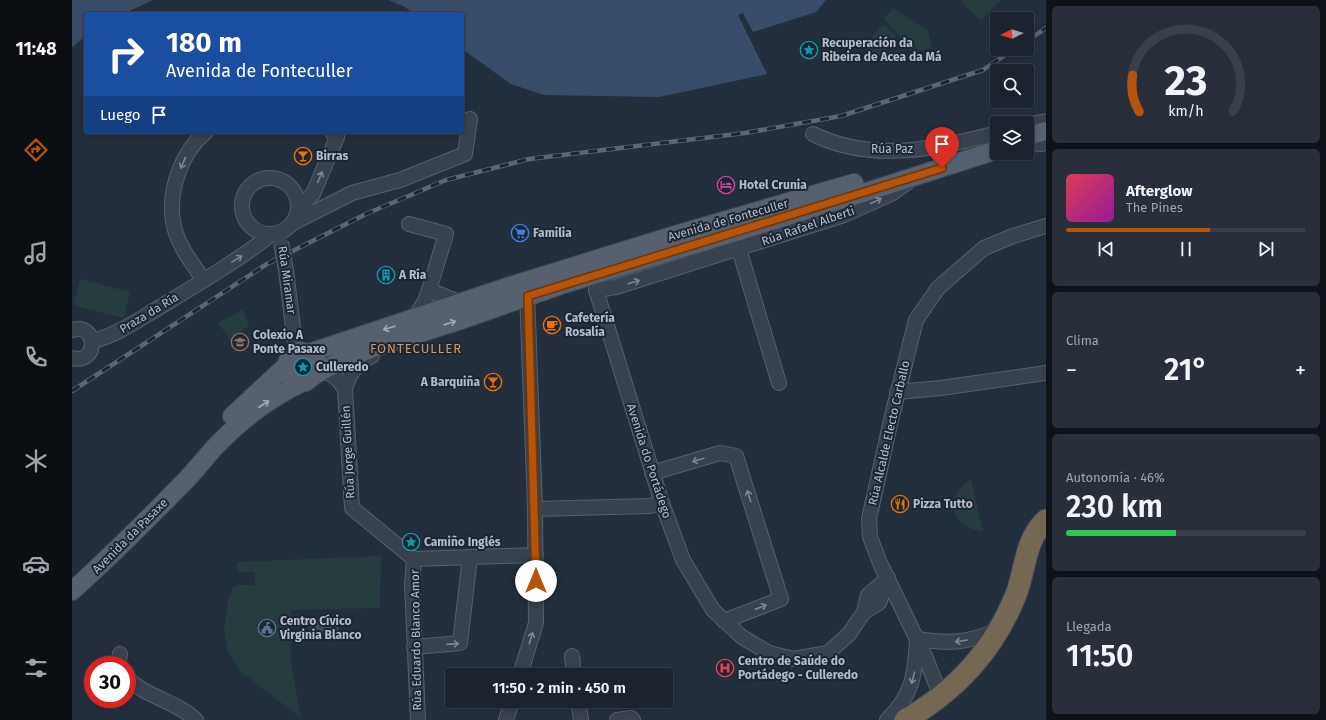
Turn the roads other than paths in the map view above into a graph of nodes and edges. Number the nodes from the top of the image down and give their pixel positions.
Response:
1 (470, 119) dead end
2 (1046, 121) edge
3 (1034, 124) edge
4 (1046, 131) edge
5 (204, 134) edge
6 (334, 134) edge
7 (813, 134) dead end
8 (1034, 134) edge
9 (990, 135) edge
10 (1046, 137) edge
11 (1034, 140) edge
12 (1034, 143) edge
13 (1046, 143) edge
14 (990, 146) edge
15 (990, 152) edge
16 (844, 207) junction
17 (299, 208) junction
18 (746, 214) junction
19 (293, 223) junction
20 (409, 224) dead end
21 (1046, 226) edge
22 (675, 235) junction
23 (278, 236) junction
24 (739, 249) junction
25 (591, 279) junction
26 (204, 280) junction
27 (429, 290) junction
28 (527, 294) junction
29 (484, 296) junction
30 (461, 303) junction
31 (414, 319) junction
32 (72, 330) edge
33 (429, 330) junction
34 (92, 342) junction
35 (297, 357) junction
36 (72, 358) edge
37 (1046, 373) edge
38 (314, 376) junction
39 (779, 383) dead end
40 (345, 389) junction
41 (897, 392) junction
42 (652, 473) junction
43 (182, 477) junction
44 (662, 503) junction
45 (535, 509) junction
46 (1046, 520) edge
47 (536, 538) junction
48 (507, 555) junction
49 (536, 555) junction
50 (470, 557) junction
51 (414, 559) junction
52 (888, 578) junction
53 (72, 580) edge
54 (72, 591) edge
55 (903, 610) junction
56 (864, 612) junction
57 (724, 621) junction
58 (998, 630) junction
59 (917, 640) junction
60 (414, 647) junction
61 (572, 656) dead end
62 (522, 668) edge
63 (573, 668) edge
64 (136, 686) edge
65 (941, 697) junction
66 (510, 708) edge
67 (579, 708) edge
68 (188, 718) edge
69 (418, 720) edge
70 (506, 720) edge
71 (581, 720) edge
72 (617, 720) edge
73 (633, 720) edge
74 (887, 720) edge
75 (905, 720) edge

1 - 19 street, Praza da Ría
2 - 3 street
4 - 8 main road
5 -> 26 street
17 -> 6 street
7 - 9 street, Rúa Paz
10 - 11 main road
12 - 13 street
14 - 18 main road, Avenida de Fonteculler
16 -> 15 main road, Avenida de Fonteculler
16 - 18 main road
16 - 24 street, Rúa Rafael Alberti
16 - 25 main road, Avenida de Fonteculler
17 - 19 street
17 - 23 street
18 - 22 main road, Avenida de Fonteculler
19 - 23 street, Praza da Ría
20 - 27 street
21 - 41 street, Rúa Alcalde Electo Carballo
22 - 25 street
22 - 29 main road, Avenida de Fonteculler
26 -> 23 street, Praza da Ría
23 - 35 street, Rúa Miramar, bridge
25 -> 24 street, Rúa Rafael Alberti
24 - 39 street
25 - 28 street, Avenida de Fonteculler
25 - 28 main road, Avenida de Fonteculler
25 - 42 street, Avenida do Portádego
26 - 34 street, Praza da Ría
27 - 30 street
27 - 31 street
28 - 29 street, Avenida de Fonteculler
33 -> 28 main road, Avenida de Fonteculler
28 - 45 street
29 - 30 main road, Avenida de Fonteculler
30 - 31 main road, Avenida de Fonteculler
31 -> 35 main road, Avenida de Fonteculler
32 - 34 street
33 - 38 main road, Avenida de Fonteculler
33 - 40 street, Rúa Jorge Guillén
34 - 36 street
35 - 38 main road
35 - 38 main road
35 - 43 main road, Avenida de Fonteculler
37 - 41 street
38 - 40 street, Rúa Jorge Guillén
43 -> 38 main road, Avenida de Fonteculler
40 - 51 street, Rúa Jorge Guillén
41 - 52 street, Rúa Alcalde Electo Carballo
42 - 44 street, Avenida do Portádego
57 -> 42 street
43 - 53 main road, Avenida da Pasaxe
43 - 54 main road, Avenida da Pasaxe
44 - 45 street
44 - 57 street, Avenida do Portádego
45 - 47 street
46 - 58 highway
47 - 48 street
47 - 49 street
48 - 49 street
48 - 50 street
62 -> 49 street
50 - 51 street
60 -> 50 street
51 - 60 street, Rúa Eduardo Blanco Amor
52 - 55 street, Rúa Alcalde Electo Carballo
52 - 56 street, Avenida do Portádego
55 - 56 street
55 - 59 street, Rúa Alcalde Electo Carballo
56 - 57 street, Avenida do Portádego
58 -> 59 street
58 - 65 highway
59 - 65 street, Rúa Alcalde Electo Carballo
59 -> 74 street
60 - 69 street, Rúa Eduardo Blanco Amor
61 - 63 street
64 - 68 street
65 - 75 highway
66 - 70 street
67 - 71 street
72 - 73 street

